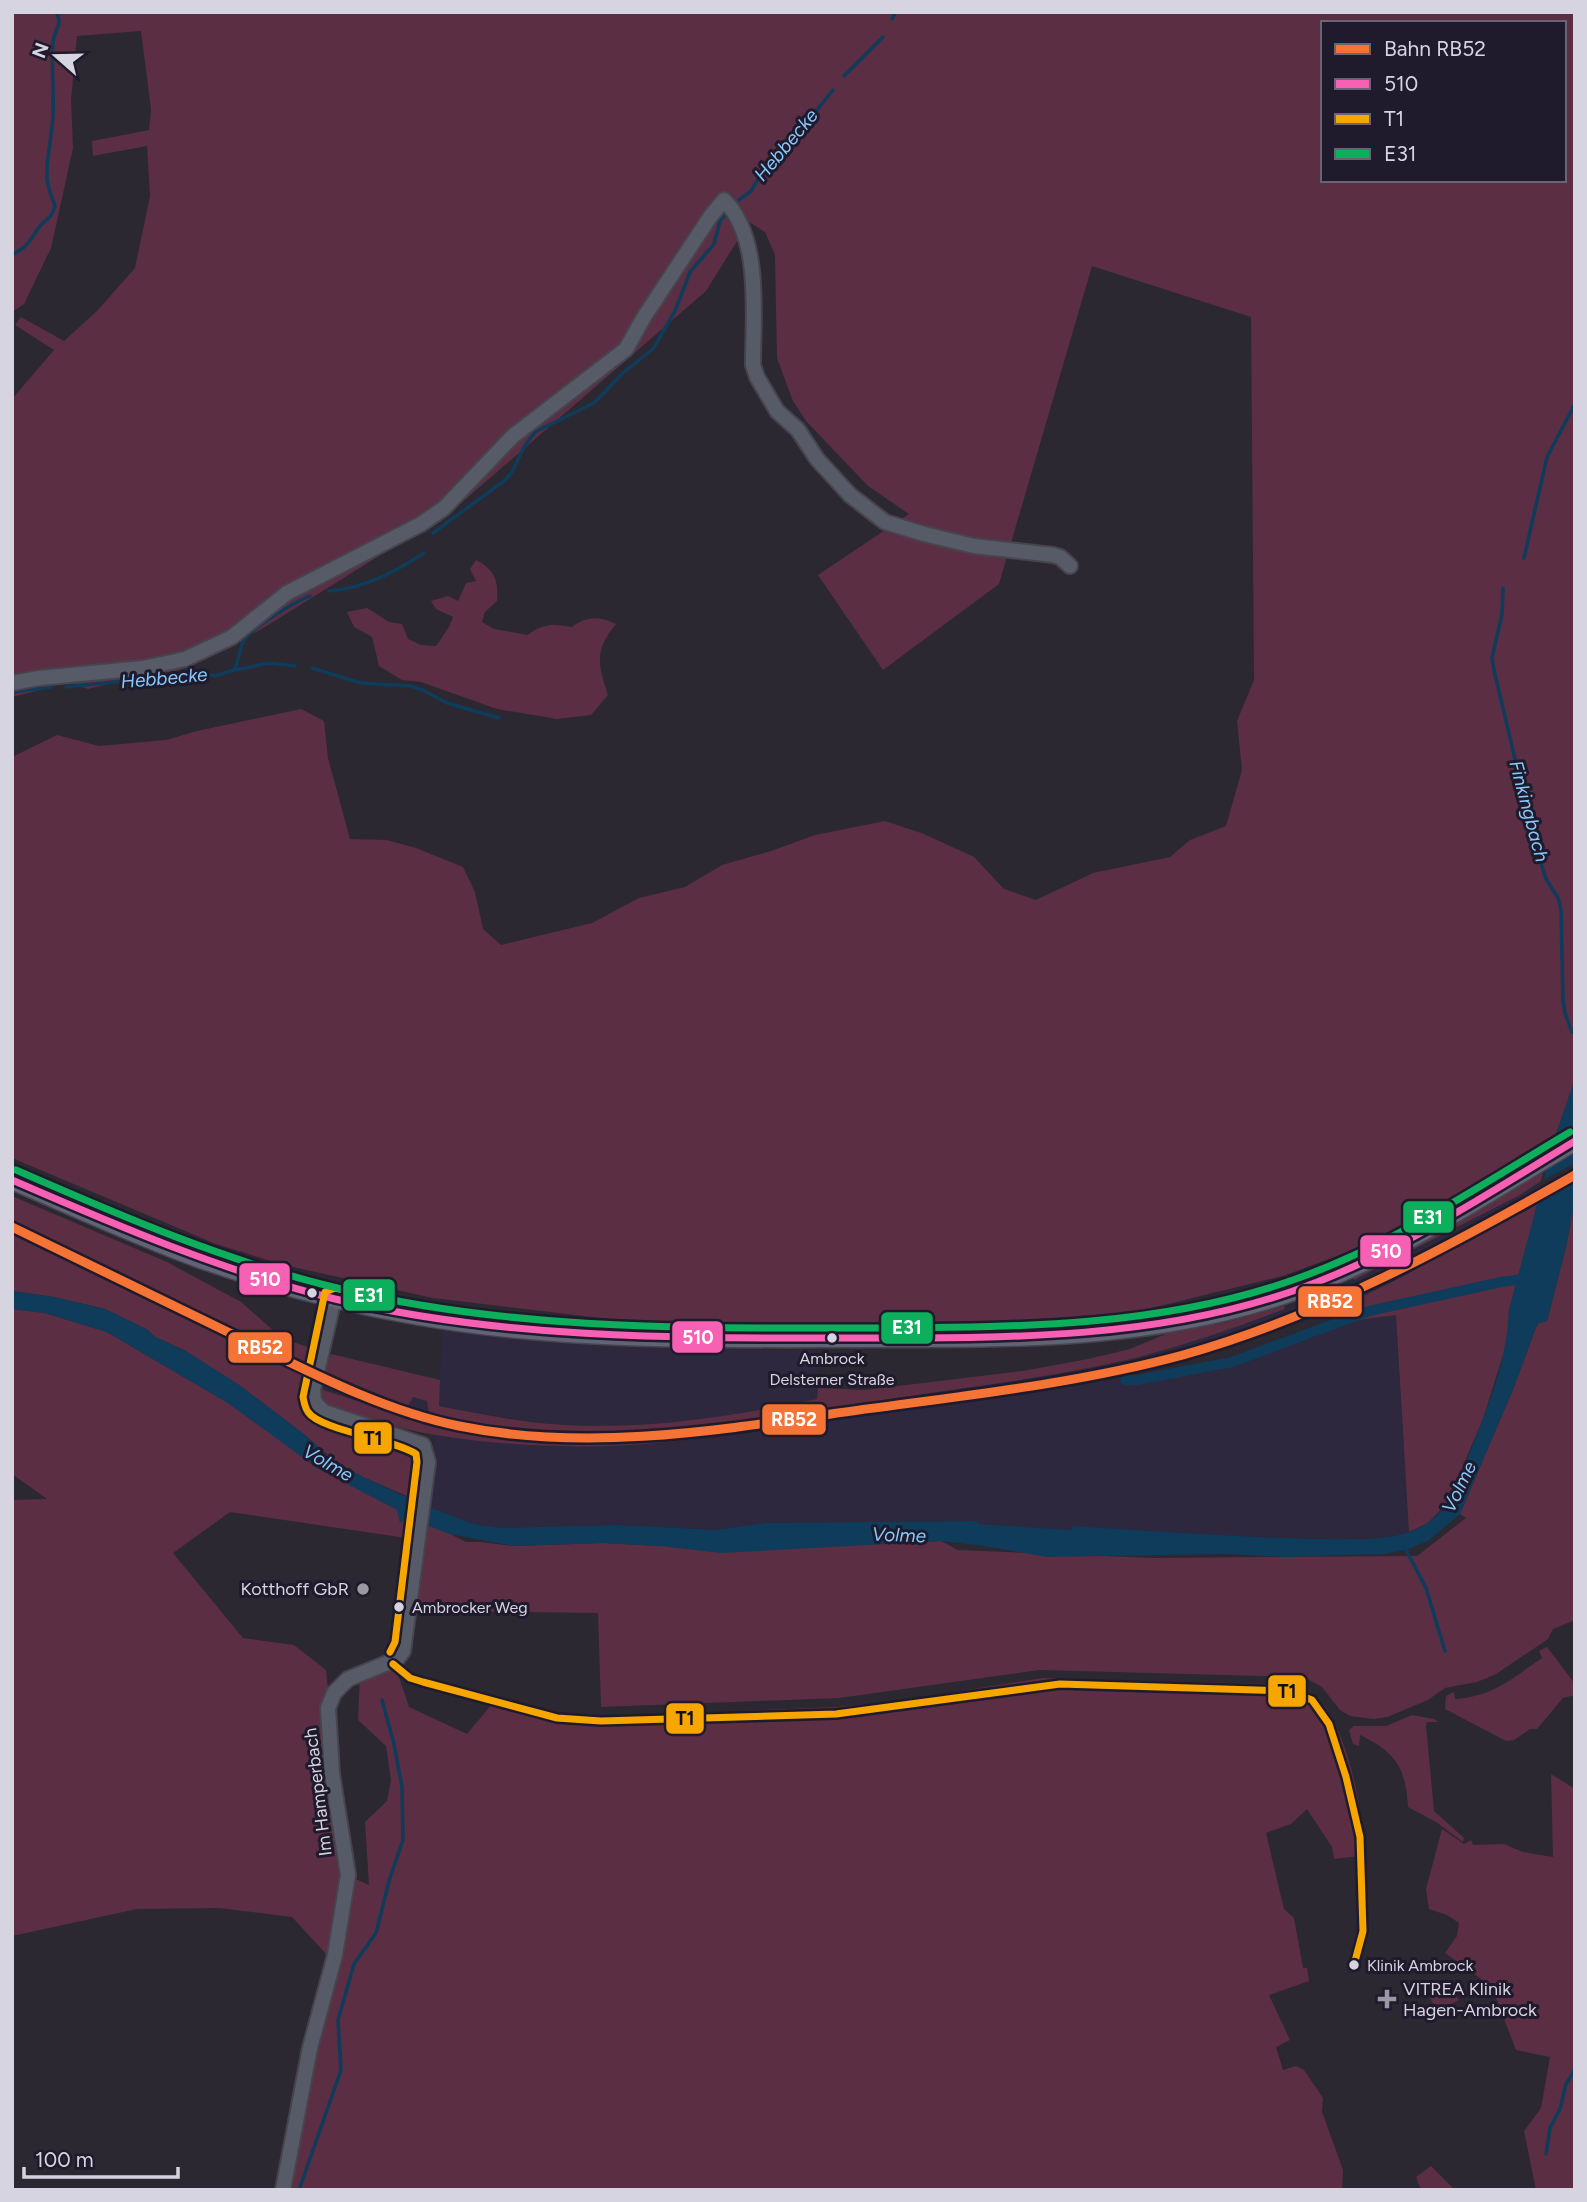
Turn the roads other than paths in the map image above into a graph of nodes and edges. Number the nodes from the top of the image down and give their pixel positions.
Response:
1 (1070, 566) dead end
2 (12, 683) edge
3 (1575, 1141) edge
4 (12, 1180) edge
5 (334, 1297) junction
6 (283, 2190) edge

1 - 2 street
3 - 5 main road
4 - 5 main road
5 - 6 street, Im Hamperbach

